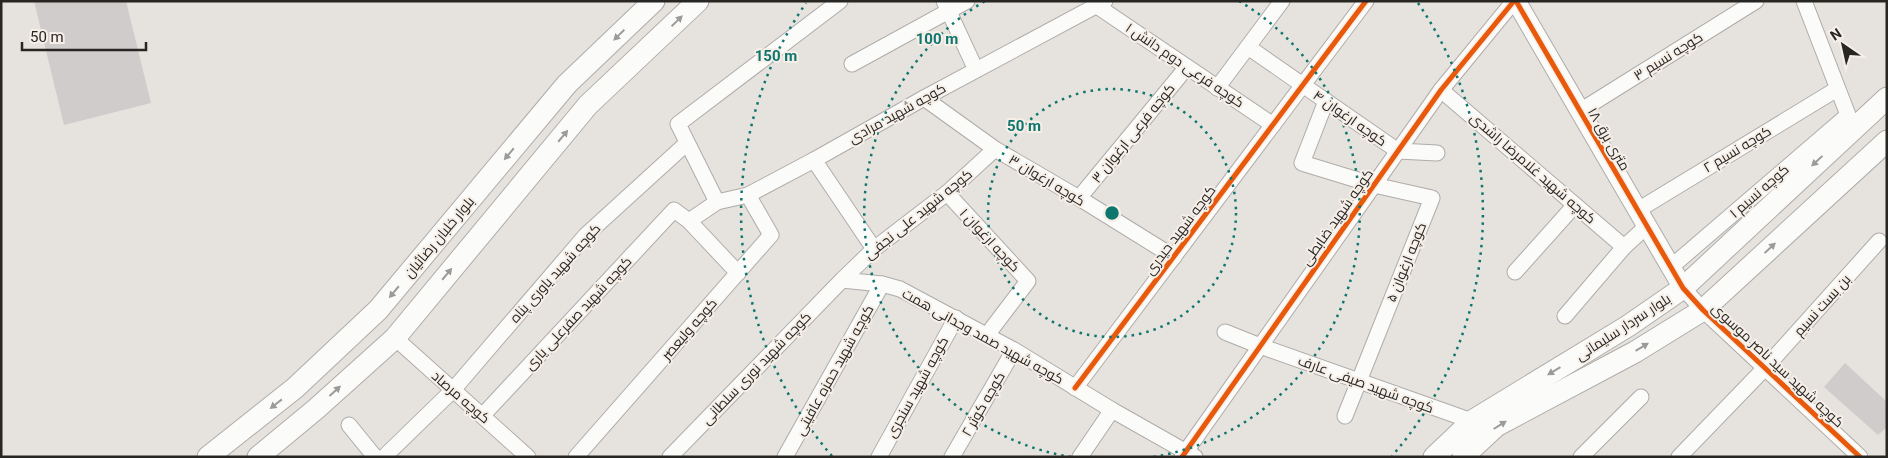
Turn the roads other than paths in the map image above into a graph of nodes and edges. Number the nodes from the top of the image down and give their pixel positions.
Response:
1 (654, 1) edge
2 (698, 1) edge
3 (840, 1) edge
4 (967, 1) edge
5 (1282, 1) edge
6 (1366, 1) edge
7 (1515, 1) edge
8 (1756, 1) edge
9 (1804, 1) edge
10 (1101, 3) edge
11 (946, 6) edge
12 (1248, 47) junction
13 (852, 64) dead end
14 (1187, 67) junction
15 (976, 70) junction
16 (1303, 85) junction
17 (1217, 88) junction
18 (1837, 89) junction
19 (1441, 90) junction
20 (924, 98) junction
21 (1887, 98) edge
22 (1326, 101) junction
23 (1580, 111) junction
24 (1273, 125) junction
25 (1887, 141) edge
26 (687, 143) junction
27 (995, 149) junction
28 (1398, 151) junction
29 (1438, 153) dead end
30 (814, 160) junction
31 (1374, 185) junction
32 (947, 193) junction
33 (748, 195) junction
34 (1079, 198) junction
35 (717, 202) junction
36 (1575, 205) junction
37 (1638, 210) junction
38 (689, 221) junction
39 (1647, 226) junction
40 (1879, 241) dead end
41 (1624, 247) junction
42 (874, 249) junction
43 (1174, 257) junction
44 (1671, 267) junction
45 (1515, 272) dead end
46 (738, 273) junction
47 (842, 280) junction
48 (882, 284) junction
49 (1683, 288) junction
50 (1703, 310) junction
51 (1565, 316) dead end
52 (371, 317) junction
53 (956, 318) junction
54 (1224, 332) dead end
55 (987, 335) junction
56 (394, 338) junction
57 (1260, 346) junction
58 (1014, 350) junction
59 (1764, 369) junction
60 (1358, 381) junction
61 (1075, 388) junction
62 (453, 390) junction
63 (1641, 397) dead end
64 (1112, 410) junction
65 (483, 415) junction
66 (1345, 416) dead end
67 (1472, 421) junction
68 (349, 425) dead end
69 (1590, 454) edge
70 (1187, 455) edge
71 (208, 457) edge
72 (258, 457) edge
73 (376, 457) edge
74 (384, 457) edge
75 (528, 457) edge
76 (576, 457) edge
77 (670, 457) edge
78 (785, 457) edge
79 (879, 457) edge
80 (952, 457) edge
81 (1080, 457) edge
82 (1434, 457) edge
83 (1463, 457) edge
84 (1679, 457) edge
85 (1860, 457) edge

1 -> 52 main road, بلوار خلبان رضائیان
56 -> 2 main road
3 - 26 street
4 - 11 street
5 - 12 street
6 - 16 street, کوچه شهید حیدری
7 - 19 street, کوچه شهید ضابطی
7 - 23 street, ۱۸ متری برق
8 - 23 street, کوچه نسیم ۳
9 - 18 street
10 - 14 street, کوچه فرعی دوم دانش ۱
10 - 15 street, کوچه شهید مرادی
11 - 13 street
11 - 15 street
12 - 16 street, کوچه ارغوان ۴
12 - 17 street
14 - 17 street, کوچه فرعی دوم دانش ۱
14 - 34 street, کوچه فرعی ارغوان ۳
15 - 20 street, کوچه شهید مرادی
16 - 22 street, کوچه ارغوان ۴
16 - 24 street, کوچه شهید حیدری
17 - 24 street, کوچه فرعی دوم دانش ۱
18 - 37 street, کوچه نسیم ۲
18 - 44 street, کوچه نسیم ۱
19 - 28 street, کوچه شهید ضابطی
19 - 36 street, کوچه شهید غلامرضا راشدی
20 - 27 street, کوچه ارغوان ۳
20 - 30 street, کوچه شهید مرادی
21 -> 49 main road, بلوار سردار سلیمانی
22 - 28 street, کوچه ارغوان ۴
22 - 31 street
23 - 37 street, ۱۸ متری برق
24 - 43 street, کوچه شهید حیدری
50 -> 25 main road, بلوار سردار سلیمانی
26 - 35 street
26 - 62 street, کوچه شهید یاوری پناه
27 - 32 street, کوچه شهید علی نجفی
27 - 34 street, کوچه ارغوان ۳
28 - 29 street
28 - 31 street, کوچه شهید ضابطی
30 - 33 street, کوچه شهید مرادی
30 - 42 street
31 - 57 street, کوچه شهید ضابطی
31 - 60 street, کوچه ارغوان ۵
32 - 42 street, کوچه شهید علی نجفی
32 - 55 street, کوچه ارغوان ۱
33 - 35 street, کوچه شهید مرادی
33 - 46 street, کوچه ولیعصر
34 - 43 street, کوچه ارغوان ۳
35 - 38 street, کوچه شهید مرادی
36 - 41 street, کوچه شهید غلامرضا راشدی
36 - 45 street
37 - 39 street, ۱۸ متری برق
38 - 46 street
38 - 65 street, کوچه شهید صفرعلی یاری
39 - 41 street
39 - 44 street, ۱۸ متری برق
40 - 59 street, بن بست نسیم
41 - 51 street
42 - 47 street, کوچه شهید علی نجفی
43 - 61 street, کوچه شهید حیدری
44 - 49 street, ۱۸ متری برق
46 - 76 street, کوچه ولیعصر
47 - 48 street, کوچه شهید صمد وجدانی همت
47 - 77 street, کوچه شهید نوری سلطانی
48 - 53 street, کوچه شهید صمد وجدانی همت
48 - 78 street, کوچه شهید حمزه عافیتی
49 - 50 street, کوچه شهید سید ناصر موسوی
49 -> 67 main road, بلوار سردار سلیمانی
50 - 59 street, کوچه شهید سید ناصر موسوی
83 -> 50 main road, بلوار سردار سلیمانی
52 - 56 main road
52 -> 71 main road, بلوار خلبان رضائیان
53 - 55 street, کوچه شهید صمد وجدانی همت
53 - 79 street, کوچه شهید سنجری
54 - 57 street, کوچه شهید صیفی عارف
55 - 58 street, کوچه شهید صمد وجدانی همت
56 - 62 street, کوچه مرصاد
72 -> 56 main road
57 - 60 street, کوچه شهید صیفی عارف
57 - 70 street, کوچه شهید ضابطی
58 - 61 street, کوچه شهید صمد وجدانی همت
58 - 80 street, کوچه کوثر ۲
59 - 84 street, بن بست نسیم
59 - 85 street, کوچه شهید سید ناصر موسوی
60 - 66 street
60 - 67 street, کوچه شهید صیفی عارف
61 - 64 street, کوچه شهید صمد وجدانی همت
62 - 65 street, کوچه مرصاد
62 - 74 street, کوچه شهید یاوری پناه
63 - 69 street
64 - 70 street, کوچه شهید صمد وجدانی همت
64 - 81 street
65 - 75 street, کوچه مرصاد
67 - 82 main road, بلوار سردار سلیمانی
68 - 73 street

